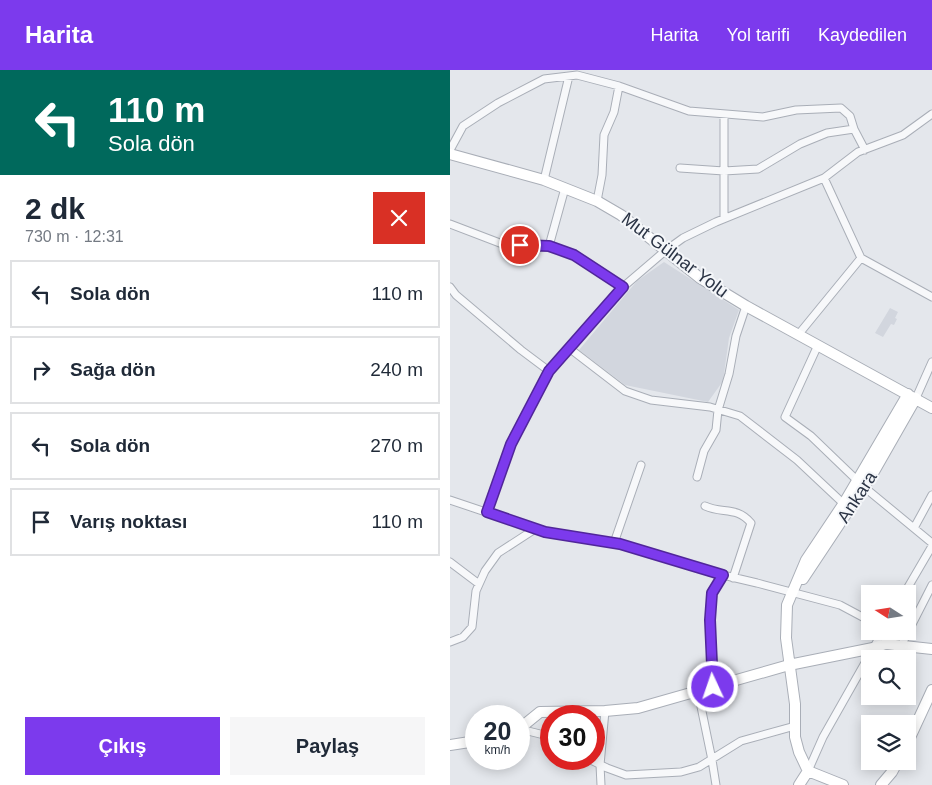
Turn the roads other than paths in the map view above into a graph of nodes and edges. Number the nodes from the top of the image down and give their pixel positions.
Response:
1 (569, 76) junction
2 (619, 86) junction
3 (724, 114) junction
4 (932, 114) edge
5 (854, 129) junction
6 (865, 150) junction
7 (450, 152) edge
8 (680, 168) dead end
9 (724, 170) junction
10 (824, 178) junction
11 (544, 180) junction
12 (564, 188) junction
13 (597, 200) junction
14 (724, 218) junction
15 (450, 224) edge
16 (549, 246) junction
17 (666, 251) junction
18 (861, 258) junction
19 (623, 287) junction
20 (450, 288) edge
21 (932, 297) edge
22 (746, 306) junction
23 (798, 335) junction
24 (818, 345) junction
25 (569, 348) junction
26 (932, 362) edge
27 (549, 371) junction
28 (912, 396) junction
29 (932, 408) edge
30 (718, 410) junction
31 (641, 465) dead end
32 (697, 477) dead end
33 (860, 484) junction
34 (932, 495) edge
35 (450, 500) edge
36 (704, 506) dead end
37 (846, 507) junction
38 (487, 512) junction
39 (914, 528) junction
40 (535, 529) junction
41 (614, 543) junction
42 (932, 544) edge
43 (450, 562) edge
44 (723, 575) junction
45 (733, 578) junction
46 (479, 584) junction
47 (909, 585) edge
48 (932, 585) edge
49 (793, 592) junction
50 (861, 616) edge
51 (878, 640) edge
52 (450, 642) edge
53 (901, 646) junction
54 (873, 648) junction
55 (932, 649) edge
56 (788, 665) junction
57 (713, 687) junction
58 (932, 690) edge
59 (698, 692) junction
60 (605, 711) edge
61 (540, 712) edge
62 (530, 720) edge
63 (916, 725) edge
64 (795, 726) junction
65 (465, 743) edge
66 (450, 745) edge
67 (712, 760) junction
68 (605, 767) edge
69 (600, 770) edge
70 (808, 770) junction
71 (893, 770) edge
72 (601, 785) edge
73 (716, 785) edge
74 (800, 785) edge
75 (843, 785) edge
76 (881, 785) edge

1 - 2 street
1 - 7 street
1 - 11 street
2 - 3 street
2 - 13 street
3 - 5 street
3 - 9 street
4 - 6 street
5 - 6 street
5 - 9 street
6 - 10 street
7 - 11 main road, Mut Gülnar Yolu
8 - 9 street
9 - 14 street
10 - 14 street
10 - 18 street
11 - 12 main road, Mut Gülnar Yolu
12 - 13 main road, Mut Gülnar Yolu
12 - 16 street
13 - 17 main road, Mut Gülnar Yolu
14 - 17 street
15 - 16 street
16 - 19 street
17 - 19 street
17 - 22 main road, Mut Gülnar Yolu
18 - 21 street
18 - 23 street
19 - 25 street
20 - 27 street
22 - 23 main road, Mut Gülnar Yolu
22 - 30 street
23 - 24 main road, Mut Gülnar Yolu
24 - 28 main road, Mut Gülnar Yolu
24 - 33 street
25 - 27 street
25 - 30 street
26 - 28 street
27 - 38 street
28 - 29 main road, Mut Gülnar Yolu
28 - 33 main road, Ankara
30 - 32 street
30 - 37 street
31 - 41 street
33 - 37 main road, Ankara
33 - 39 street
34 - 39 street
35 - 38 street
36 - 45 street
37 - 49 main road, Ankara
38 - 40 street
39 - 42 street
40 - 41 street
40 - 46 street
41 - 44 street
42 - 47 street
43 - 46 street
44 - 45 street
44 - 57 street
45 - 49 street
46 - 52 street
48 - 53 street
49 - 50 street
49 - 56 main road, Ankara
51 - 54 street
53 - 54 main road
53 - 55 main road
54 - 56 main road
54 - 70 street
56 - 57 main road
56 - 64 main road, Ankara
57 - 59 main road
58 - 63 main road
59 - 60 main road
59 - 67 street
61 - 62 main road
64 - 67 street
64 - 70 main road, Ankara
65 - 66 main road
67 - 68 street
67 - 73 street
69 - 72 street
70 - 74 main road
70 - 75 main road
71 - 76 main road

